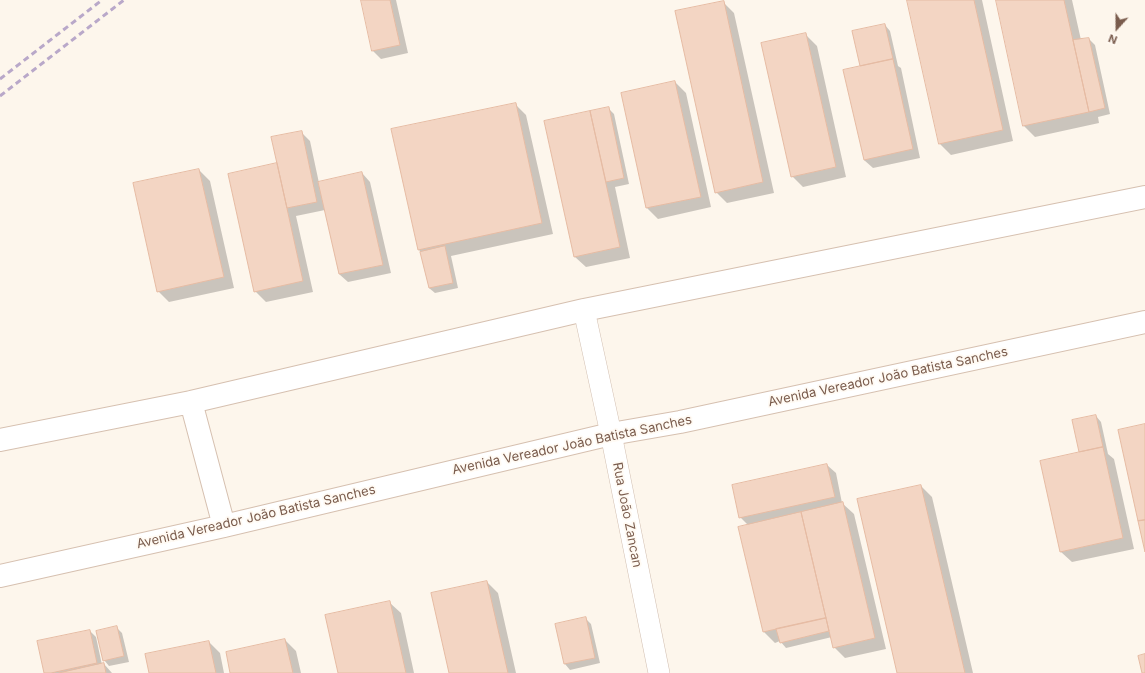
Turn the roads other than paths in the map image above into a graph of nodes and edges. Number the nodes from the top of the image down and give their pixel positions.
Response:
1 (1145, 197) edge
2 (584, 310) junction
3 (1145, 322) edge
4 (191, 402) junction
5 (611, 434) junction
6 (0, 440) edge
7 (224, 526) junction
8 (0, 576) edge
9 (659, 673) edge

1 - 2 street
2 - 4 street
2 - 5 street, Rua João Zancan
3 - 5 street, Avenida Vereador João Batista Sanches
4 - 6 street
4 - 7 street
5 - 7 street, Avenida Vereador João Batista Sanches
5 - 9 street, Rua João Zancan
7 - 8 street, Avenida Vereador João Batista Sanches

